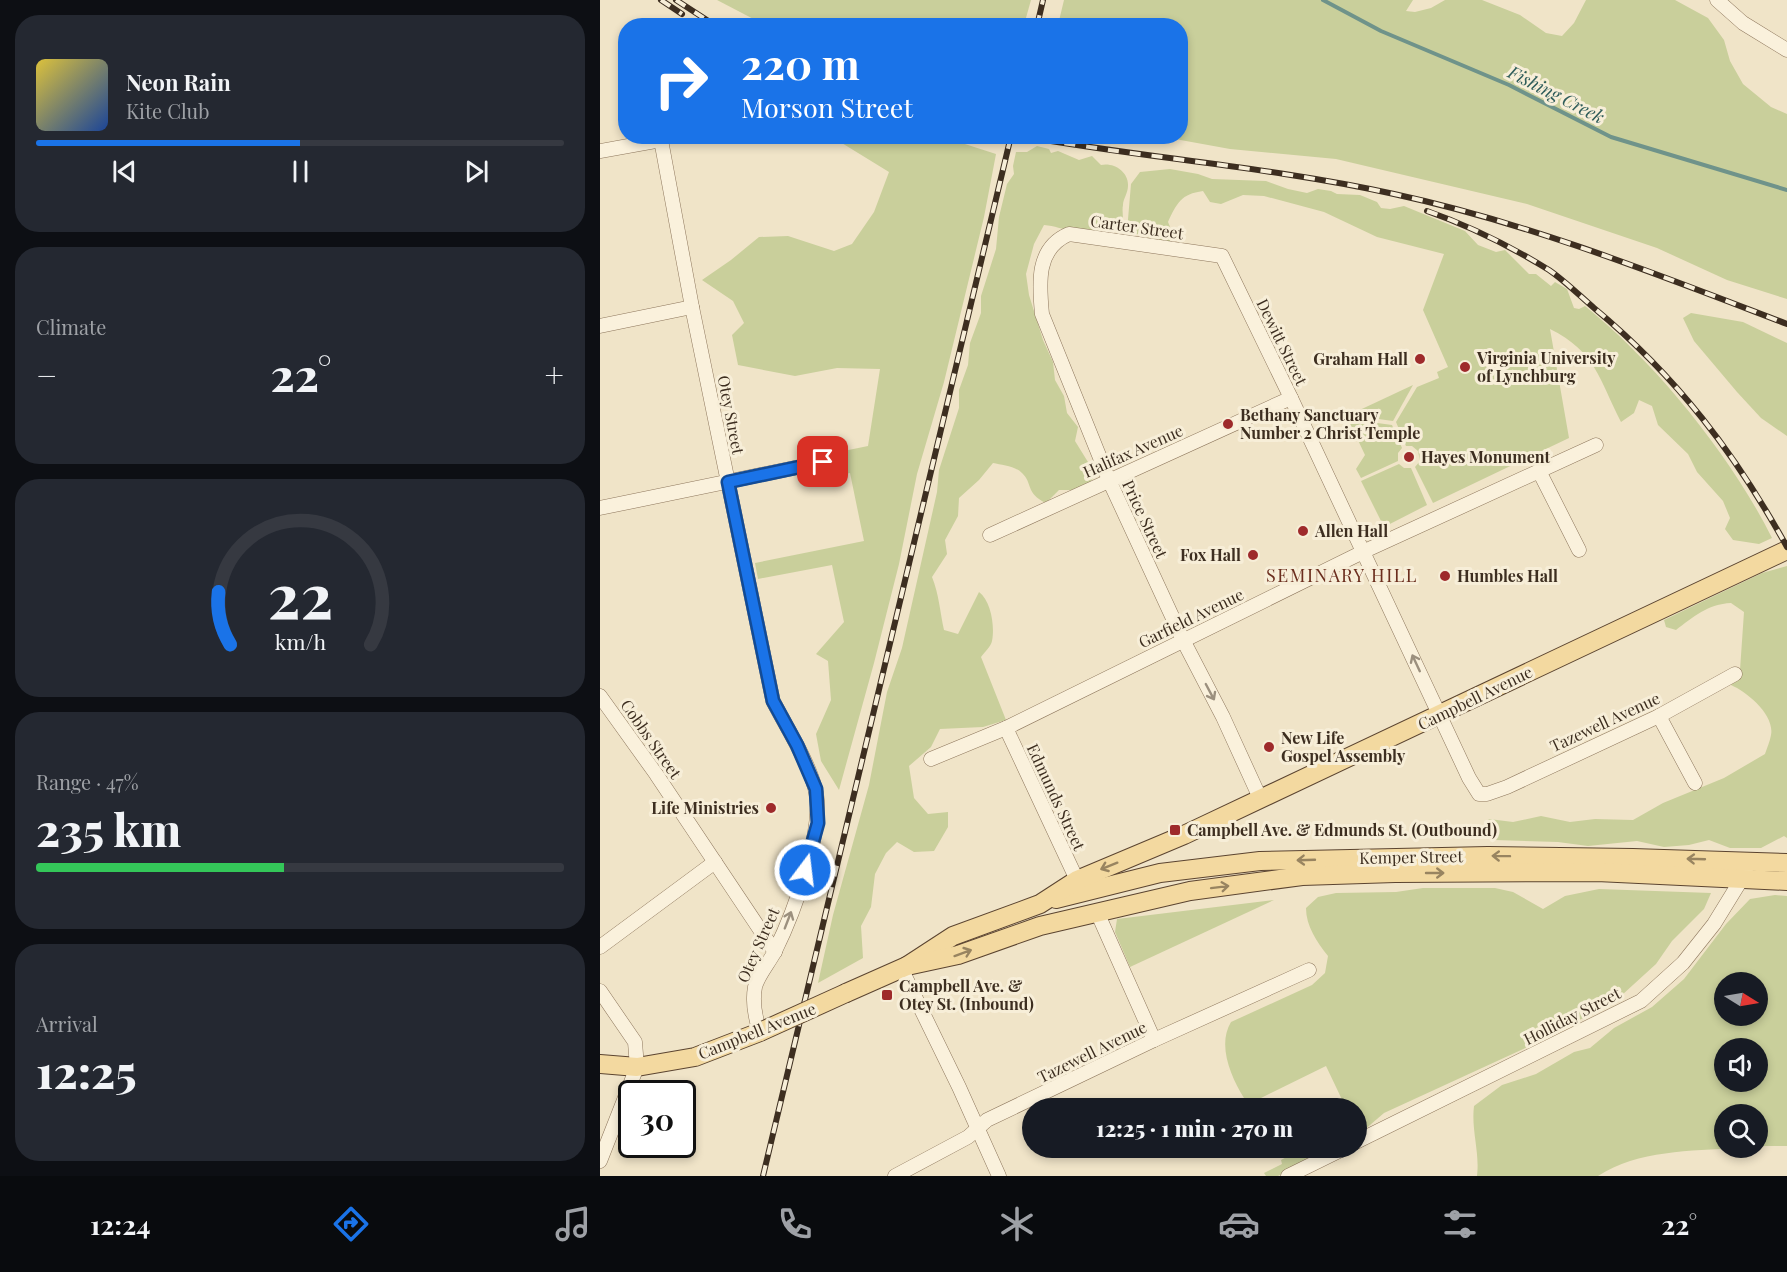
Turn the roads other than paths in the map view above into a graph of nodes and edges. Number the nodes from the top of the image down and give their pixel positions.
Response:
1 (1717, 0) edge
2 (1787, 50) edge
3 (641, 144) edge
4 (662, 144) edge
5 (600, 152) edge
6 (1051, 245) joint
7 (1222, 256) joint
8 (692, 307) junction
9 (600, 326) edge
10 (1291, 398) junction
11 (1596, 445) dead end
12 (823, 462) dead end
13 (1539, 471) junction
14 (1109, 480) junction
15 (728, 482) junction
16 (600, 508) edge
17 (990, 535) dead end
18 (1579, 550) dead end
19 (1787, 550) edge
20 (1364, 552) junction
21 (1183, 640) junction
22 (1735, 675) dead end
23 (600, 696) edge
24 (1440, 716) junction
25 (1659, 716) junction
26 (1006, 728) junction
27 (931, 759) dead end
28 (1695, 783) dead end
29 (1487, 794) joint
30 (1260, 798) junction
31 (1163, 844) junction
32 (1754, 861) junction
33 (715, 862) junction
34 (1787, 863) edge
35 (1160, 873) junction
36 (1741, 878) junction
37 (1077, 880) junction
38 (1787, 881) edge
39 (1163, 897) junction
40 (1040, 904) junction
41 (1097, 912) junction
42 (600, 947) edge
43 (775, 952) junction
44 (904, 967) junction
45 (1309, 970) dead end
46 (600, 991) edge
47 (759, 1032) junction
48 (1154, 1040) junction
49 (600, 1064) edge
50 (637, 1067) junction
51 (978, 1129) junction
52 (1367, 1137) edge
53 (1325, 1158) edge
54 (600, 1161) edge
55 (895, 1176) edge
56 (999, 1176) edge
57 (1288, 1176) edge

1 - 2 street
3 - 5 street, Otey Street
4 - 8 street, Otey Street
6 - 7 street, Carter Street
6 - 14 street, Price Street
7 - 10 street, Dewitt Street
8 - 9 street
8 - 15 street, Otey Street
10 - 14 street, Halifax Avenue
10 - 20 street, Dewitt Street
11 - 13 street, Garfield Avenue
12 - 15 street
13 - 18 street
13 - 20 street, Garfield Avenue
14 - 17 street, Halifax Avenue
14 - 21 street, Price Street
15 - 16 street
43 -> 15 street, Otey Street
19 - 24 main road, Campbell Avenue
20 - 21 street, Garfield Avenue
24 -> 20 street, Dewitt Street
21 - 26 street, Garfield Avenue
21 -> 30 street, Price Street
22 - 25 street, Tazewell Avenue
23 - 33 street, Cobbs Street
24 - 29 street, Dewitt Street
24 - 30 main road, Campbell Avenue
25 - 28 street
25 - 29 street, Tazewell Avenue
26 - 27 street, Garfield Avenue
26 - 37 street, Edmunds Street
30 - 31 main road, Campbell Avenue
31 - 35 main road
31 -> 37 main road, Campbell Avenue
32 - 34 main road, Kemper Street
32 -> 35 main road, Kemper Street
32 - 36 street, Holliday Street
33 - 42 street
33 - 43 street, Cobbs Street
35 - 39 main road
35 - 40 main road, Kemper Street
36 - 38 main road, Kemper Street
39 -> 36 main road, Kemper Street
36 - 52 street, Holliday Street
37 - 40 main road, Campbell Avenue
39 - 41 main road, Campbell Avenue
40 - 44 main road, Campbell Avenue
44 -> 41 main road, Campbell Avenue
41 - 48 street
43 - 47 street, Otey Street
44 - 47 main road, Campbell Avenue, bridge
44 - 51 street
45 - 48 street, Tazewell Avenue
46 - 50 street
47 - 50 main road, Campbell Avenue
48 - 51 street, Tazewell Avenue
49 - 50 main road, Campbell Avenue
50 - 54 street
51 - 55 street, Tazewell Avenue
51 - 56 street
53 - 57 street

